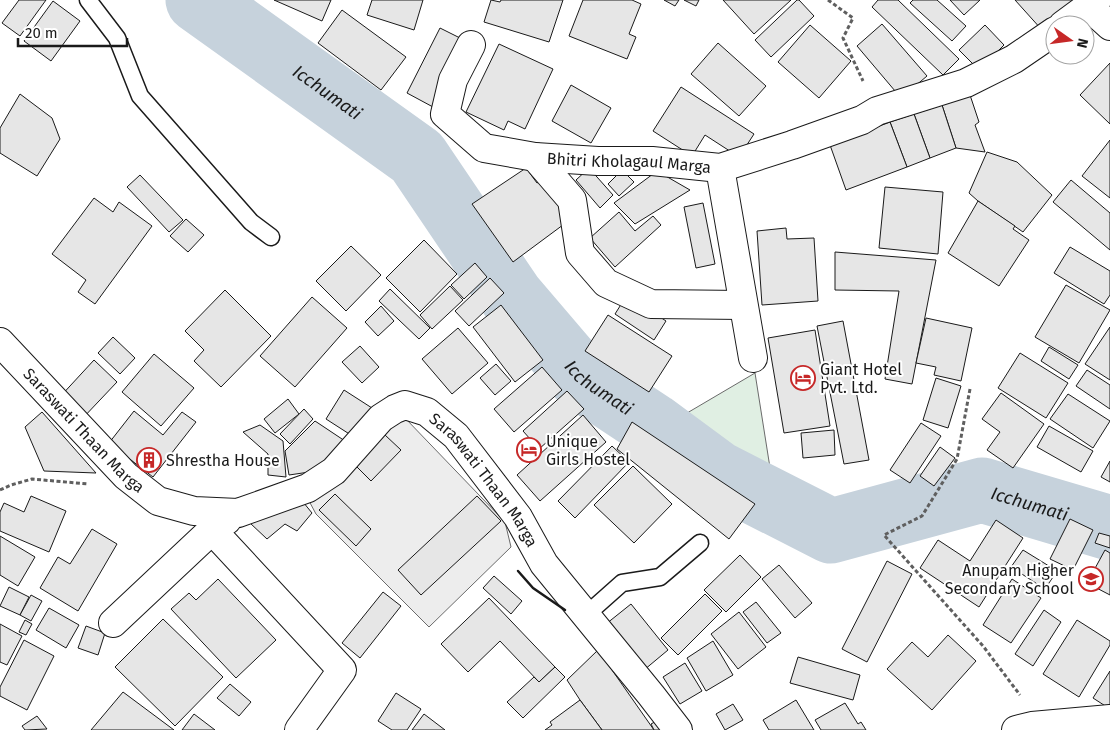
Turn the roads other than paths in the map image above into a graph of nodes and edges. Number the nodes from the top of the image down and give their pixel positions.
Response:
1 (88, 0) edge
2 (1093, 3) edge
3 (1077, 15) edge
4 (1110, 26) edge
5 (1045, 38) edge
6 (472, 44) dead end
7 (535, 157) junction
8 (720, 168) junction
9 (271, 237) dead end
10 (743, 306) junction
11 (0, 342) edge
12 (753, 358) dead end
13 (238, 513) junction
14 (212, 530) junction
15 (700, 542) dead end
16 (586, 615) junction
17 (113, 623) dead end
18 (1110, 719) edge
19 (1024, 728) edge
20 (300, 730) edge
21 (678, 730) edge

1 - 9 lane
2 - 3 street
2 - 4 street
5 - 8 street, Bhitri Kholagaul Marga
6 - 7 street, Bhitri Kholagaul Marga
7 - 8 street, Bhitri Kholagaul Marga
7 - 10 street
8 - 10 street
10 - 12 street
11 - 13 street, Saraswati Thaan Marga
13 - 14 street, Saraswati Thaan Marga
13 - 16 street, Saraswati Thaan Marga
14 - 17 street, Saraswati Thaan Marga
14 - 20 street
15 - 16 lane
16 - 21 street, Saraswati Thaan Marga
18 - 19 street

